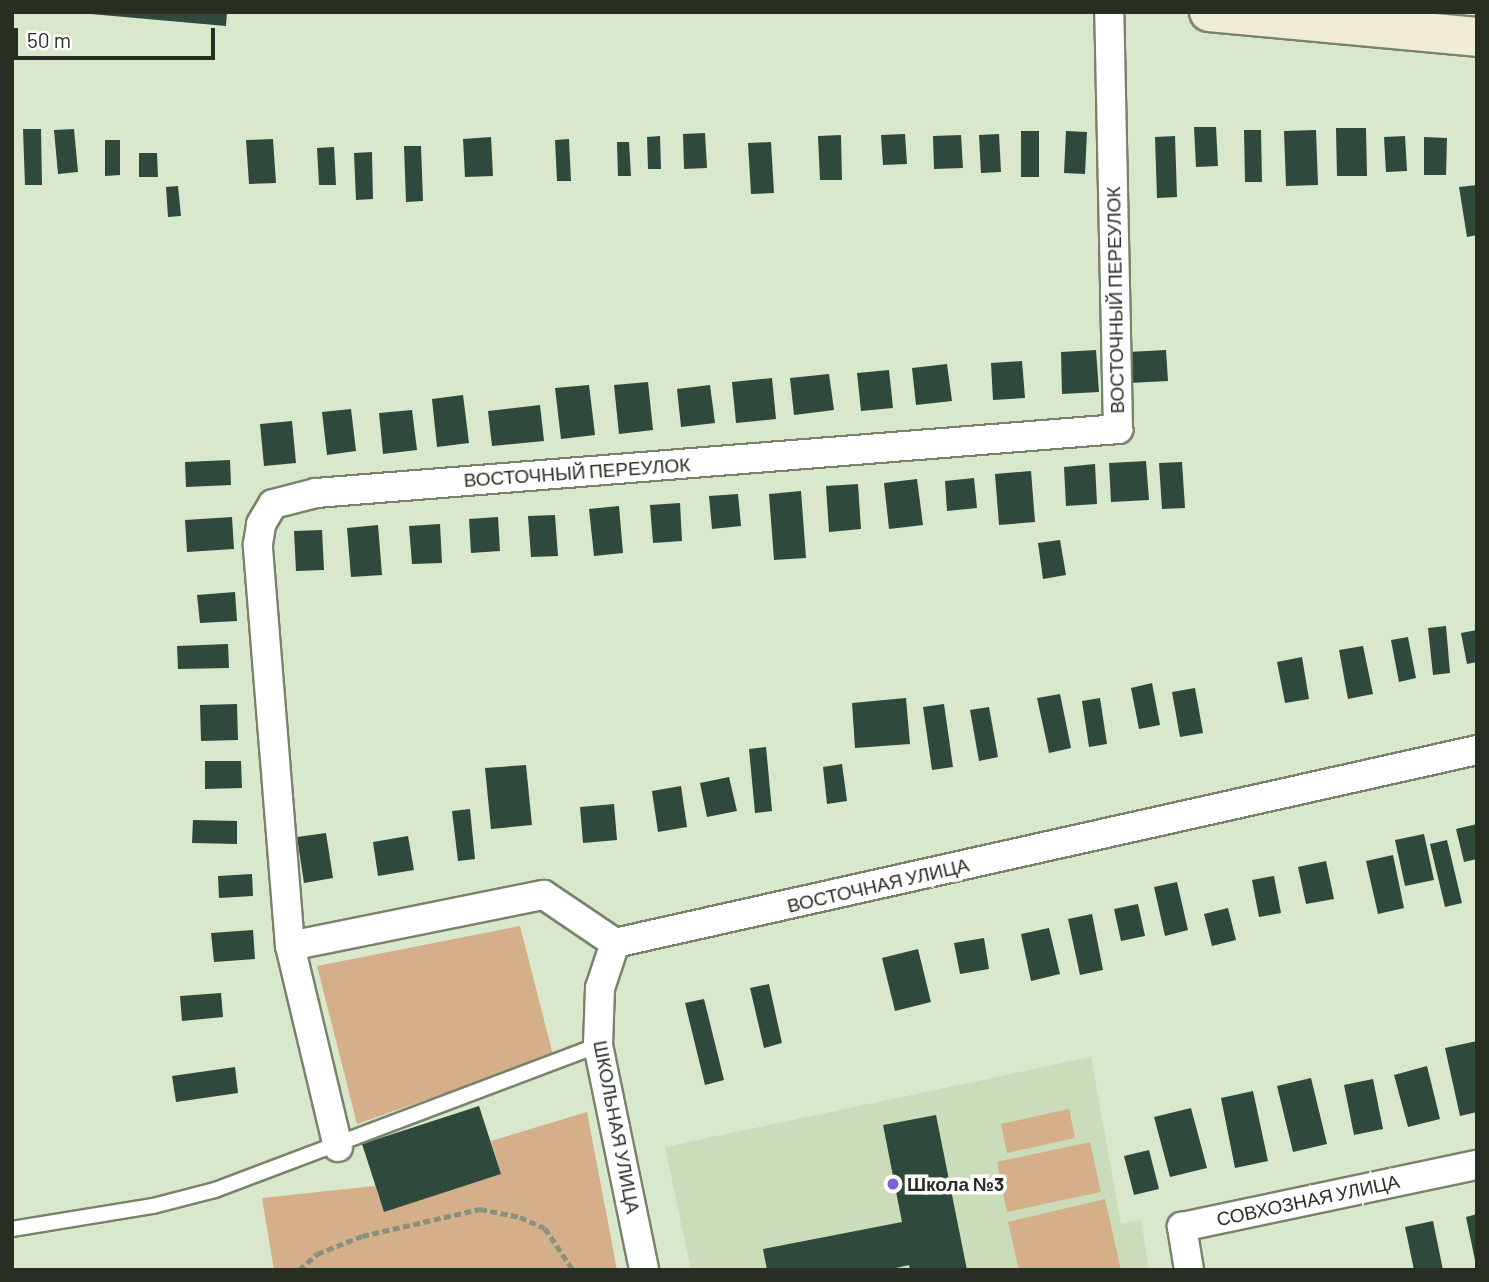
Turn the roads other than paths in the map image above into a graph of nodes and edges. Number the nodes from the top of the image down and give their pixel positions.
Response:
1 (1108, 12) edge
2 (1209, 12) edge
3 (1477, 37) edge
4 (1477, 750) edge
5 (615, 943) junction
6 (290, 946) junction
7 (598, 1045) junction
8 (338, 1147) junction
9 (1477, 1165) edge
10 (12, 1229) edge
11 (644, 1270) edge
12 (1189, 1270) edge

1 - 6 street, ВОСТОЧНЫЙ ПЕРЕУЛОК
2 - 3 main road
4 - 5 street, ВОСТОЧНАЯ УЛИЦА
5 - 6 street
5 - 7 street, ШКОЛЬНАЯ УЛИЦА
6 - 8 street, ВОСТОЧНЫЙ ПЕРЕУЛОК
7 - 8 lane
7 - 11 street, ШКОЛЬНАЯ УЛИЦА
8 - 10 lane
9 - 12 street, СОВХОЗНАЯ УЛИЦА

